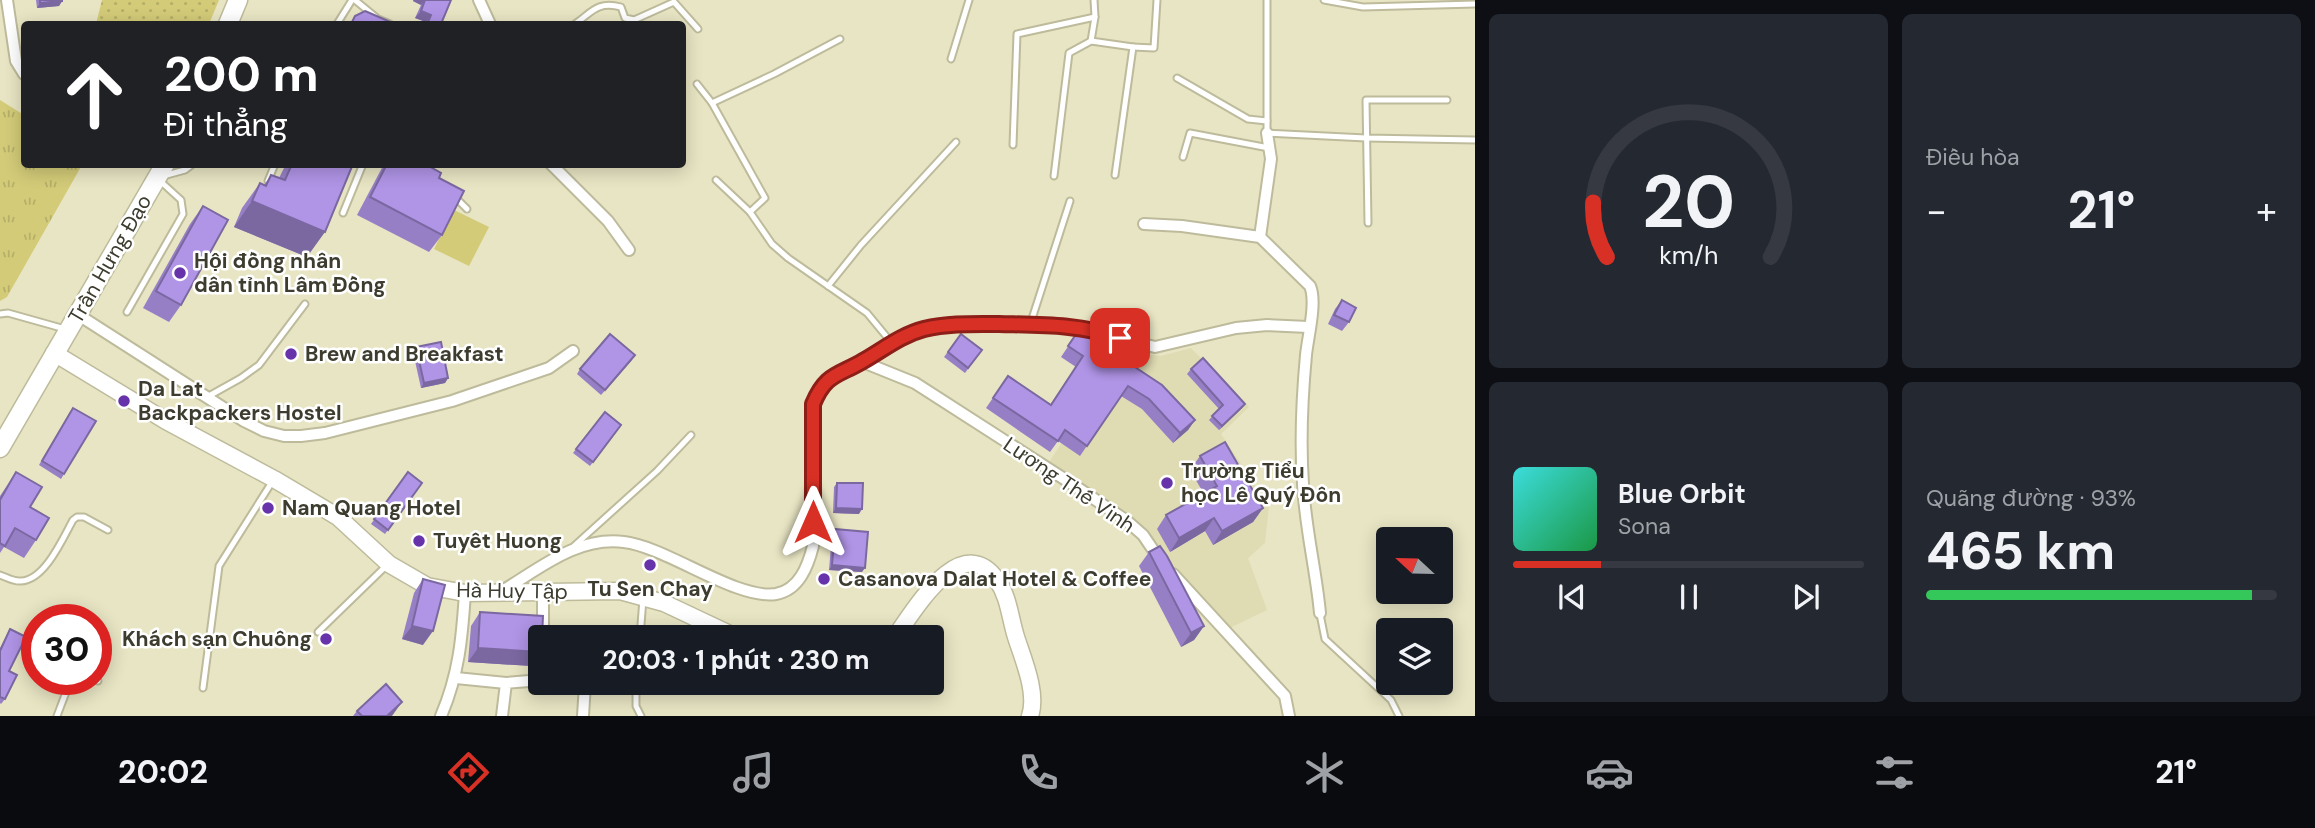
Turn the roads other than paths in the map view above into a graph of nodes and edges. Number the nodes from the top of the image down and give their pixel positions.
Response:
1 (7, 0) edge
2 (238, 0) edge
3 (354, 0) edge
4 (479, 0) edge
5 (969, 0) edge
6 (1094, 0) edge
7 (1157, 0) edge
8 (1267, 0) edge
9 (1324, 0) edge
10 (1475, 4) edge
11 (1095, 18) junction
12 (229, 21) edge
13 (339, 21) edge
14 (383, 21) edge
15 (489, 21) edge
16 (578, 21) edge
17 (698, 29) dead end
18 (840, 39) dead end
19 (1091, 41) junction
20 (1133, 47) junction
21 (951, 59) dead end
22 (21, 69) edge
23 (1177, 78) dead end
24 (697, 84) dead end
25 (1447, 100) dead end
26 (712, 103) junction
27 (1267, 121) junction
28 (1267, 133) junction
29 (1366, 138) junction
30 (1475, 140) edge
31 (956, 142) dead end
32 (1013, 145) dead end
33 (1269, 148) junction
34 (1183, 158) dead end
35 (188, 168) edge
36 (273, 168) edge
37 (361, 168) edge
38 (555, 168) edge
39 (161, 171) edge
40 (1115, 175) dead end
41 (1054, 176) dead end
42 (716, 180) dead end
43 (266, 186) edge
44 (450, 191) edge
45 (1070, 201) dead end
46 (467, 209) dead end
47 (750, 212) junction
48 (343, 213) edge
49 (1144, 223) dead end
50 (1368, 223) dead end
51 (1260, 237) junction
52 (629, 250) dead end
53 (828, 286) junction
54 (305, 304) dead end
55 (127, 312) dead end
56 (0, 314) edge
57 (77, 314) junction
58 (1030, 325) junction
59 (1308, 327) junction
60 (68, 330) junction
61 (891, 342) junction
62 (573, 351) dead end
63 (54, 354) junction
64 (863, 362) junction
65 (208, 397) junction
66 (691, 435) dead end
67 (0, 448) edge
68 (274, 479) junction
69 (108, 530) dead end
70 (572, 548) junction
71 (389, 564) junction
72 (0, 575) edge
73 (465, 593) junction
74 (499, 593) junction
75 (543, 593) junction
76 (643, 596) junction
77 (1320, 613) joint
78 (543, 625) edge
79 (641, 625) edge
80 (711, 625) edge
81 (904, 625) edge
82 (318, 632) dead end
83 (456, 678) junction
84 (528, 681) edge
85 (506, 683) junction
86 (203, 688) dead end
87 (65, 695) edge
88 (584, 695) edge
89 (636, 695) edge
90 (1286, 696) junction
91 (57, 716) edge
92 (441, 716) edge
93 (502, 716) edge
94 (583, 716) edge
95 (641, 716) edge
96 (1030, 716) edge
97 (1289, 716) edge
98 (1299, 716) edge
99 (1399, 716) edge

1 - 22 street
2 - 12 main road
3 - 13 lane
3 - 14 lane
4 - 15 street
5 - 21 lane
6 - 11 lane
7 - 20 lane
8 - 27 lane
9 - 10 lane
11 - 19 lane
11 - 32 lane
16 - 17 lane
18 - 26 lane
19 - 20 lane
19 - 41 lane
20 - 40 lane
23 - 27 lane
24 - 26 lane
25 - 29 lane
26 - 47 lane
27 - 28 lane
28 - 29 lane
28 - 33 street
29 - 30 lane
29 - 50 lane
31 - 53 lane
33 - 34 lane
33 - 51 street
35 - 39 lane
36 - 43 lane
37 - 48 lane
38 - 52 street
39 - 55 lane
39 - 57 main road, Trần Hưng Đạo
42 - 47 lane
44 - 46 lane
45 - 58 lane
47 - 53 lane
49 - 51 street
51 - 59 street
53 - 61 lane
54 - 65 lane
56 - 60 lane
57 - 60 main road, Trần Hưng Đạo
57 - 65 street
58 - 59 street
58 - 61 street
59 - 77 street
60 - 63 main road, Trần Hưng Đạo
61 - 64 street
62 - 65 street
63 - 67 main road, Trần Hưng Đạo
63 - 68 street, Hà Huy Tập
64 - 70 street
64 - 90 street, Lương Thế Vinh
66 - 70 lane
68 - 71 street, Hà Huy Tập
68 - 86 lane
69 - 72 lane
70 - 74 street
71 - 73 street, Hà Huy Tập
71 - 82 lane
73 - 74 street, Hà Huy Tập
73 - 83 street
74 - 75 street, Hà Huy Tập
75 - 76 street, Hà Huy Tập
75 - 78 street
76 - 79 lane
76 - 80 street, Hà Huy Tập
77 - 99 lane
81 - 96 street
83 - 85 street
83 - 92 street
84 - 85 street
85 - 93 street
87 - 91 lane
88 - 94 street
89 - 95 lane
90 - 97 street
90 - 98 street, Lương Thế Vinh

